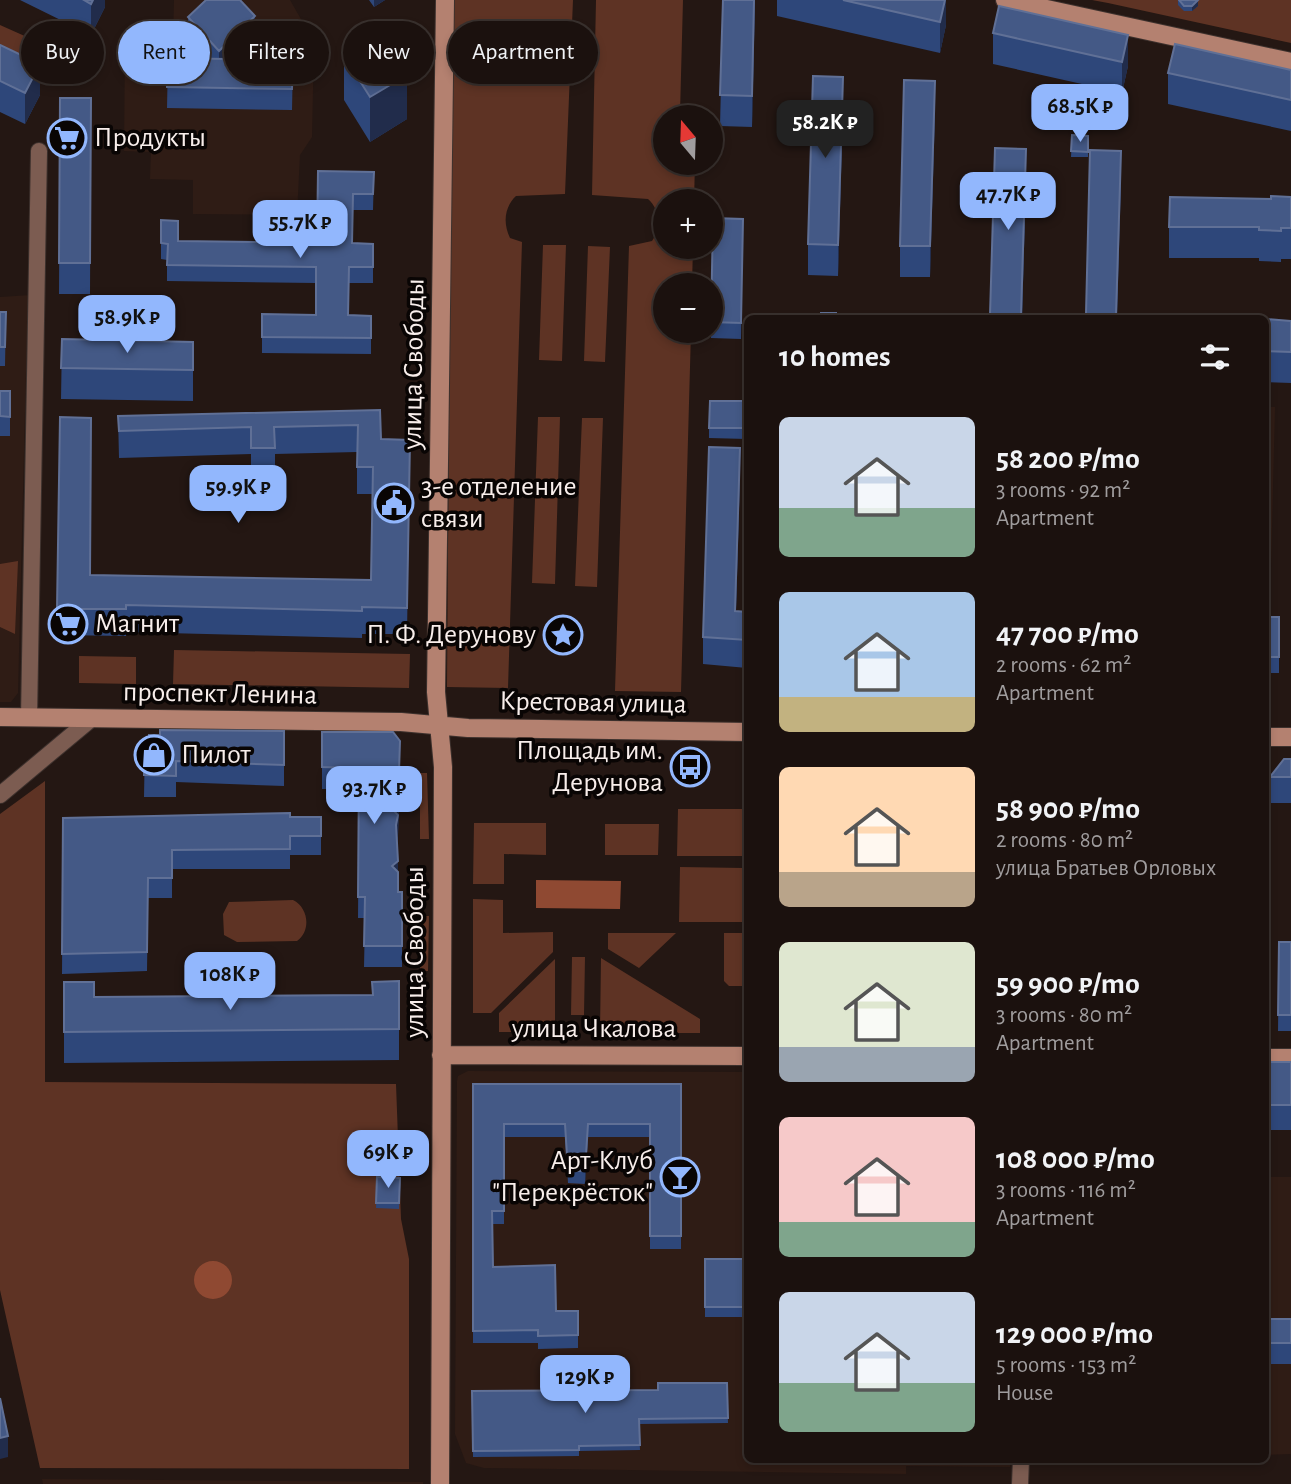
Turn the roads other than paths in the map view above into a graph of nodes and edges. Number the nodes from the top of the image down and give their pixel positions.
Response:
1 (445, 0) edge
2 (1005, 0) edge
3 (1291, 62) edge
4 (39, 150) dead end
5 (0, 718) edge
6 (29, 718) junction
7 (91, 719) junction
8 (439, 725) junction
9 (744, 732) edge
10 (1269, 737) edge
11 (1291, 737) edge
12 (0, 795) edge
13 (441, 1055) junction
14 (744, 1056) edge
15 (1269, 1058) edge
16 (1291, 1058) edge
17 (1021, 1463) edge
18 (440, 1484) edge
19 (1020, 1484) edge

1 - 8 street, улица Свободы
2 - 3 street
4 - 6 street
5 - 6 street, проспект Ленина
6 - 7 street, проспект Ленина
7 - 8 street, проспект Ленина
7 - 12 street
8 - 9 street, Крестовая улица
8 - 13 street, улица Свободы
10 - 11 street
13 - 14 street, улица Чкалова
13 - 18 street, улица Свободы
15 - 16 street
17 - 19 street

